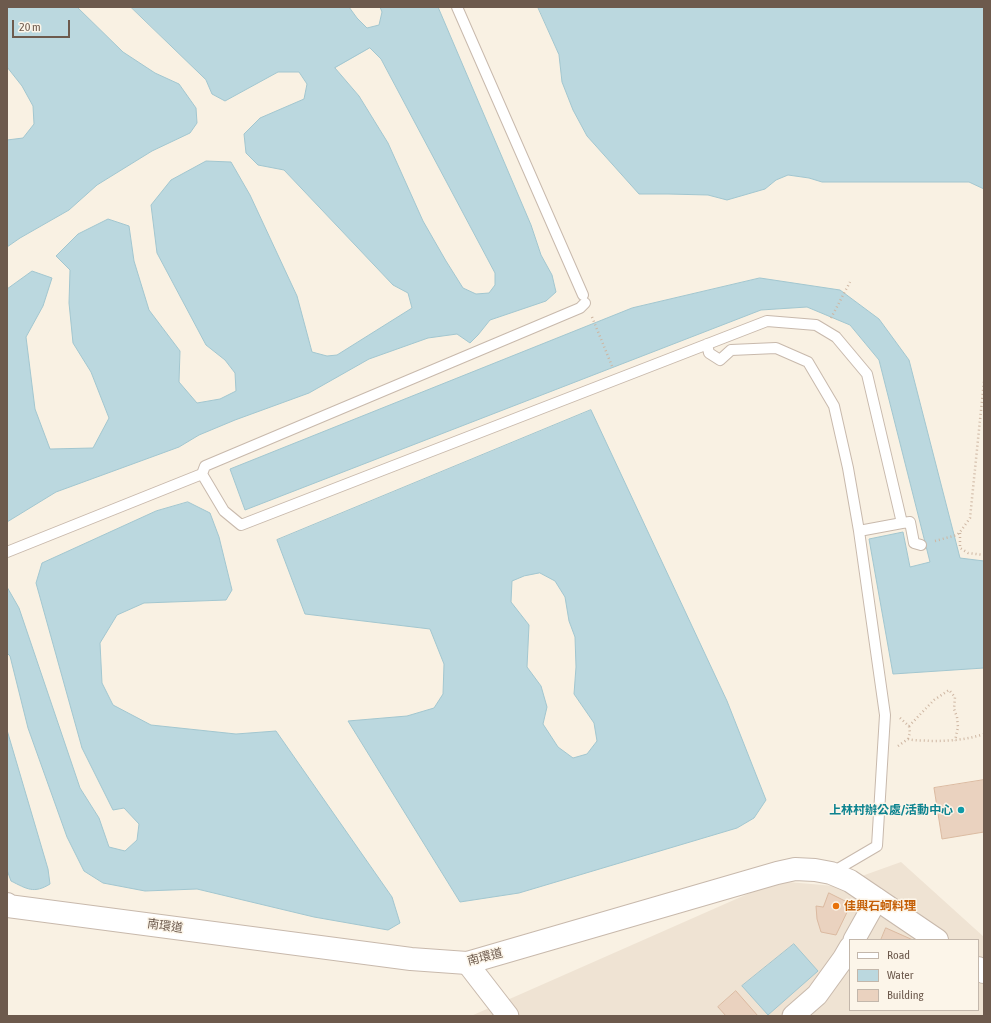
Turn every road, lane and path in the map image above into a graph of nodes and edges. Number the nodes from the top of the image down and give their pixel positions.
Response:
1 (457, 7) edge
2 (850, 282) dead end
3 (586, 303) junction
4 (826, 328) junction
5 (707, 344) junction
6 (616, 376) junction
7 (984, 382) edge
8 (202, 474) junction
9 (902, 524) junction
10 (859, 531) junction
11 (960, 532) junction
12 (921, 545) joint
13 (7, 552) edge
14 (984, 555) edge
15 (885, 714) junction
16 (909, 726) junction
17 (984, 734) edge
18 (908, 739) junction
19 (955, 741) junction
20 (883, 745) junction
21 (831, 873) junction
22 (877, 899) junction
23 (7, 905) edge
24 (855, 939) edge
25 (936, 939) edge
26 (849, 949) edge
27 (467, 963) junction
28 (508, 1016) edge
29 (793, 1016) edge

1 - 3 lane
2 - 4 path
3 - 6 path
3 - 8 lane
4 - 5 lane
4 - 9 lane
5 - 6 lane
5 - 10 lane
6 - 8 lane
7 - 11 path
8 - 13 lane
9 - 10 lane
9 - 12 lane
10 - 15 lane
11 - 12 path
11 - 14 path
15 - 16 path
15 - 20 lane
16 - 18 path
16 - 19 path
17 - 19 path
18 - 19 path
18 - 20 path
20 - 21 lane
21 - 22 street, 南環道
21 - 27 street, 南環道
22 - 24 street
22 - 25 street, 南環道
23 - 27 street, 南環道
26 - 29 street
27 - 28 street

